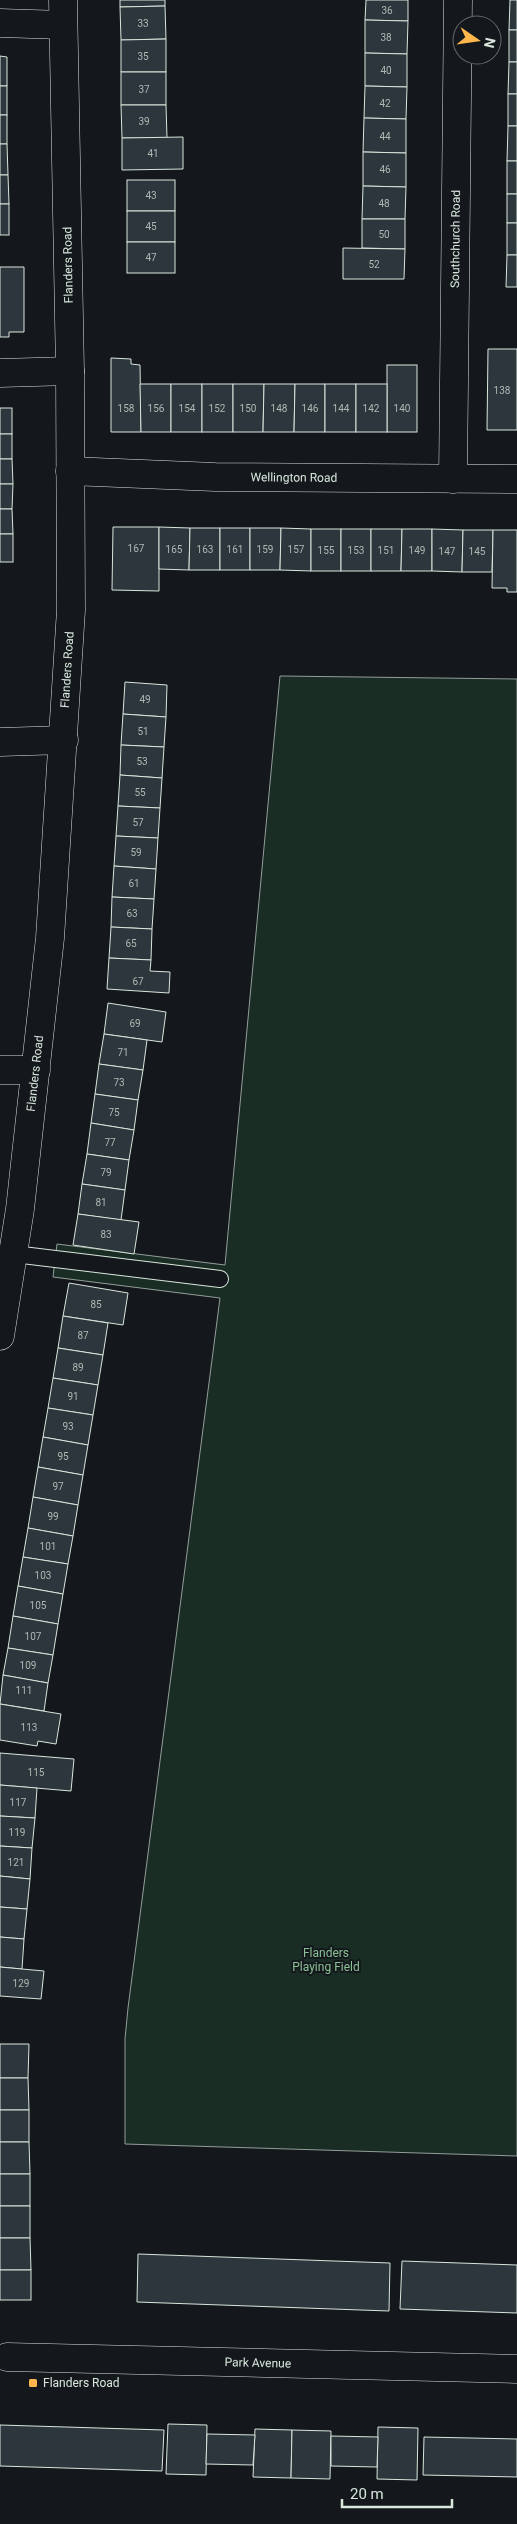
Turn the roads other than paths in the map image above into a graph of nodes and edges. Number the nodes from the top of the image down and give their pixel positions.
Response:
1 (458, 0) edge
2 (63, 13) edge
3 (0, 23) edge
4 (70, 371) junction
5 (0, 373) edge
6 (70, 471) junction
7 (453, 478) junction
8 (517, 479) edge
9 (64, 740) junction
10 (0, 742) edge
11 (0, 1070) edge
12 (36, 1070) junction
13 (14, 1254) junction
14 (220, 1279) dead end
15 (0, 1336) edge
16 (4, 2357) edge
17 (517, 2370) edge

1 - 7 street, Southchurch Road
2 - 3 street
2 - 4 street, Flanders Road
4 - 5 street
4 - 6 street, Flanders Road
6 - 7 street, Wellington Road
6 - 9 street, Flanders Road
7 - 8 street, Wellington Road
9 - 10 street
9 - 12 street, Flanders Road
11 - 12 street
12 - 13 street, Flanders Road
13 - 14 lane
13 - 15 street, Flanders Road
16 - 17 street, Park Avenue

